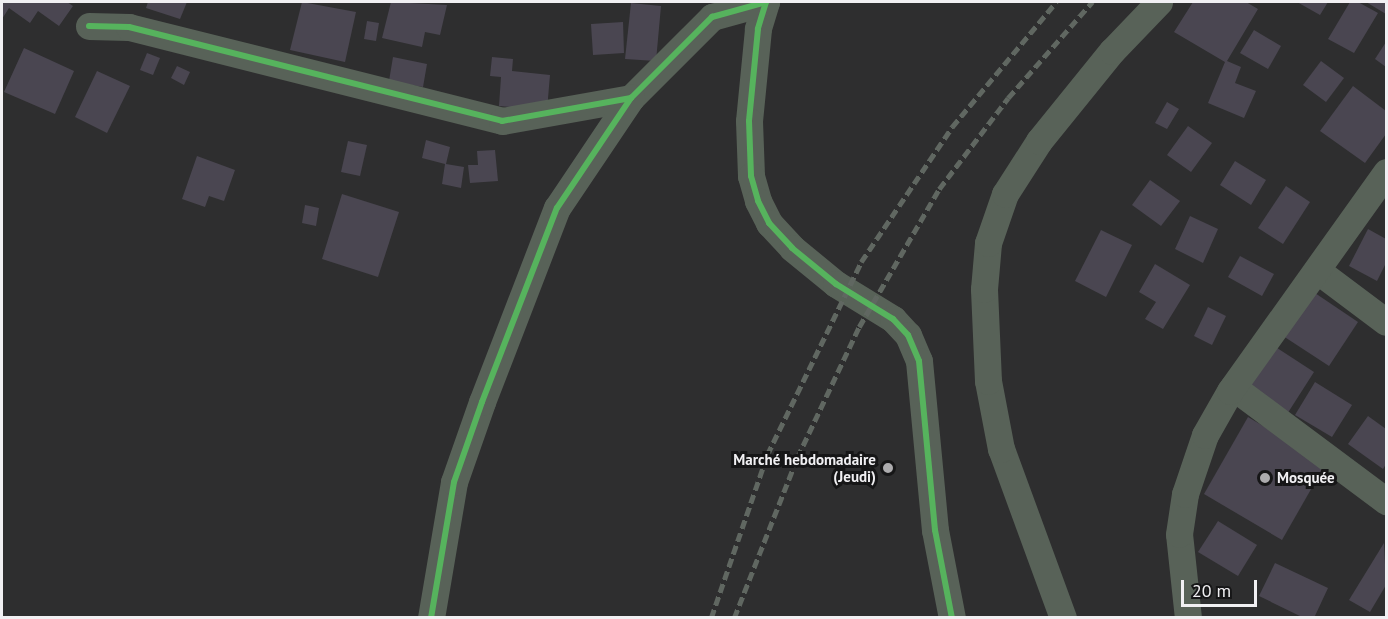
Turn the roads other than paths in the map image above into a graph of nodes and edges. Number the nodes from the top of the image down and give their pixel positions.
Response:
1 (766, 2) edge
2 (1159, 2) edge
3 (89, 26) dead end
4 (631, 98) junction
5 (1386, 172) edge
6 (1318, 271) junction
7 (1386, 322) edge
8 (1233, 387) junction
9 (1386, 501) edge
10 (431, 618) edge
11 (952, 618) edge
12 (1063, 618) edge
13 (1188, 618) edge

1 - 4 street
1 - 11 street
2 - 12 street
3 - 4 street
4 - 10 street
5 - 6 street
6 - 7 street
6 - 8 street
8 - 9 street
8 - 13 street

